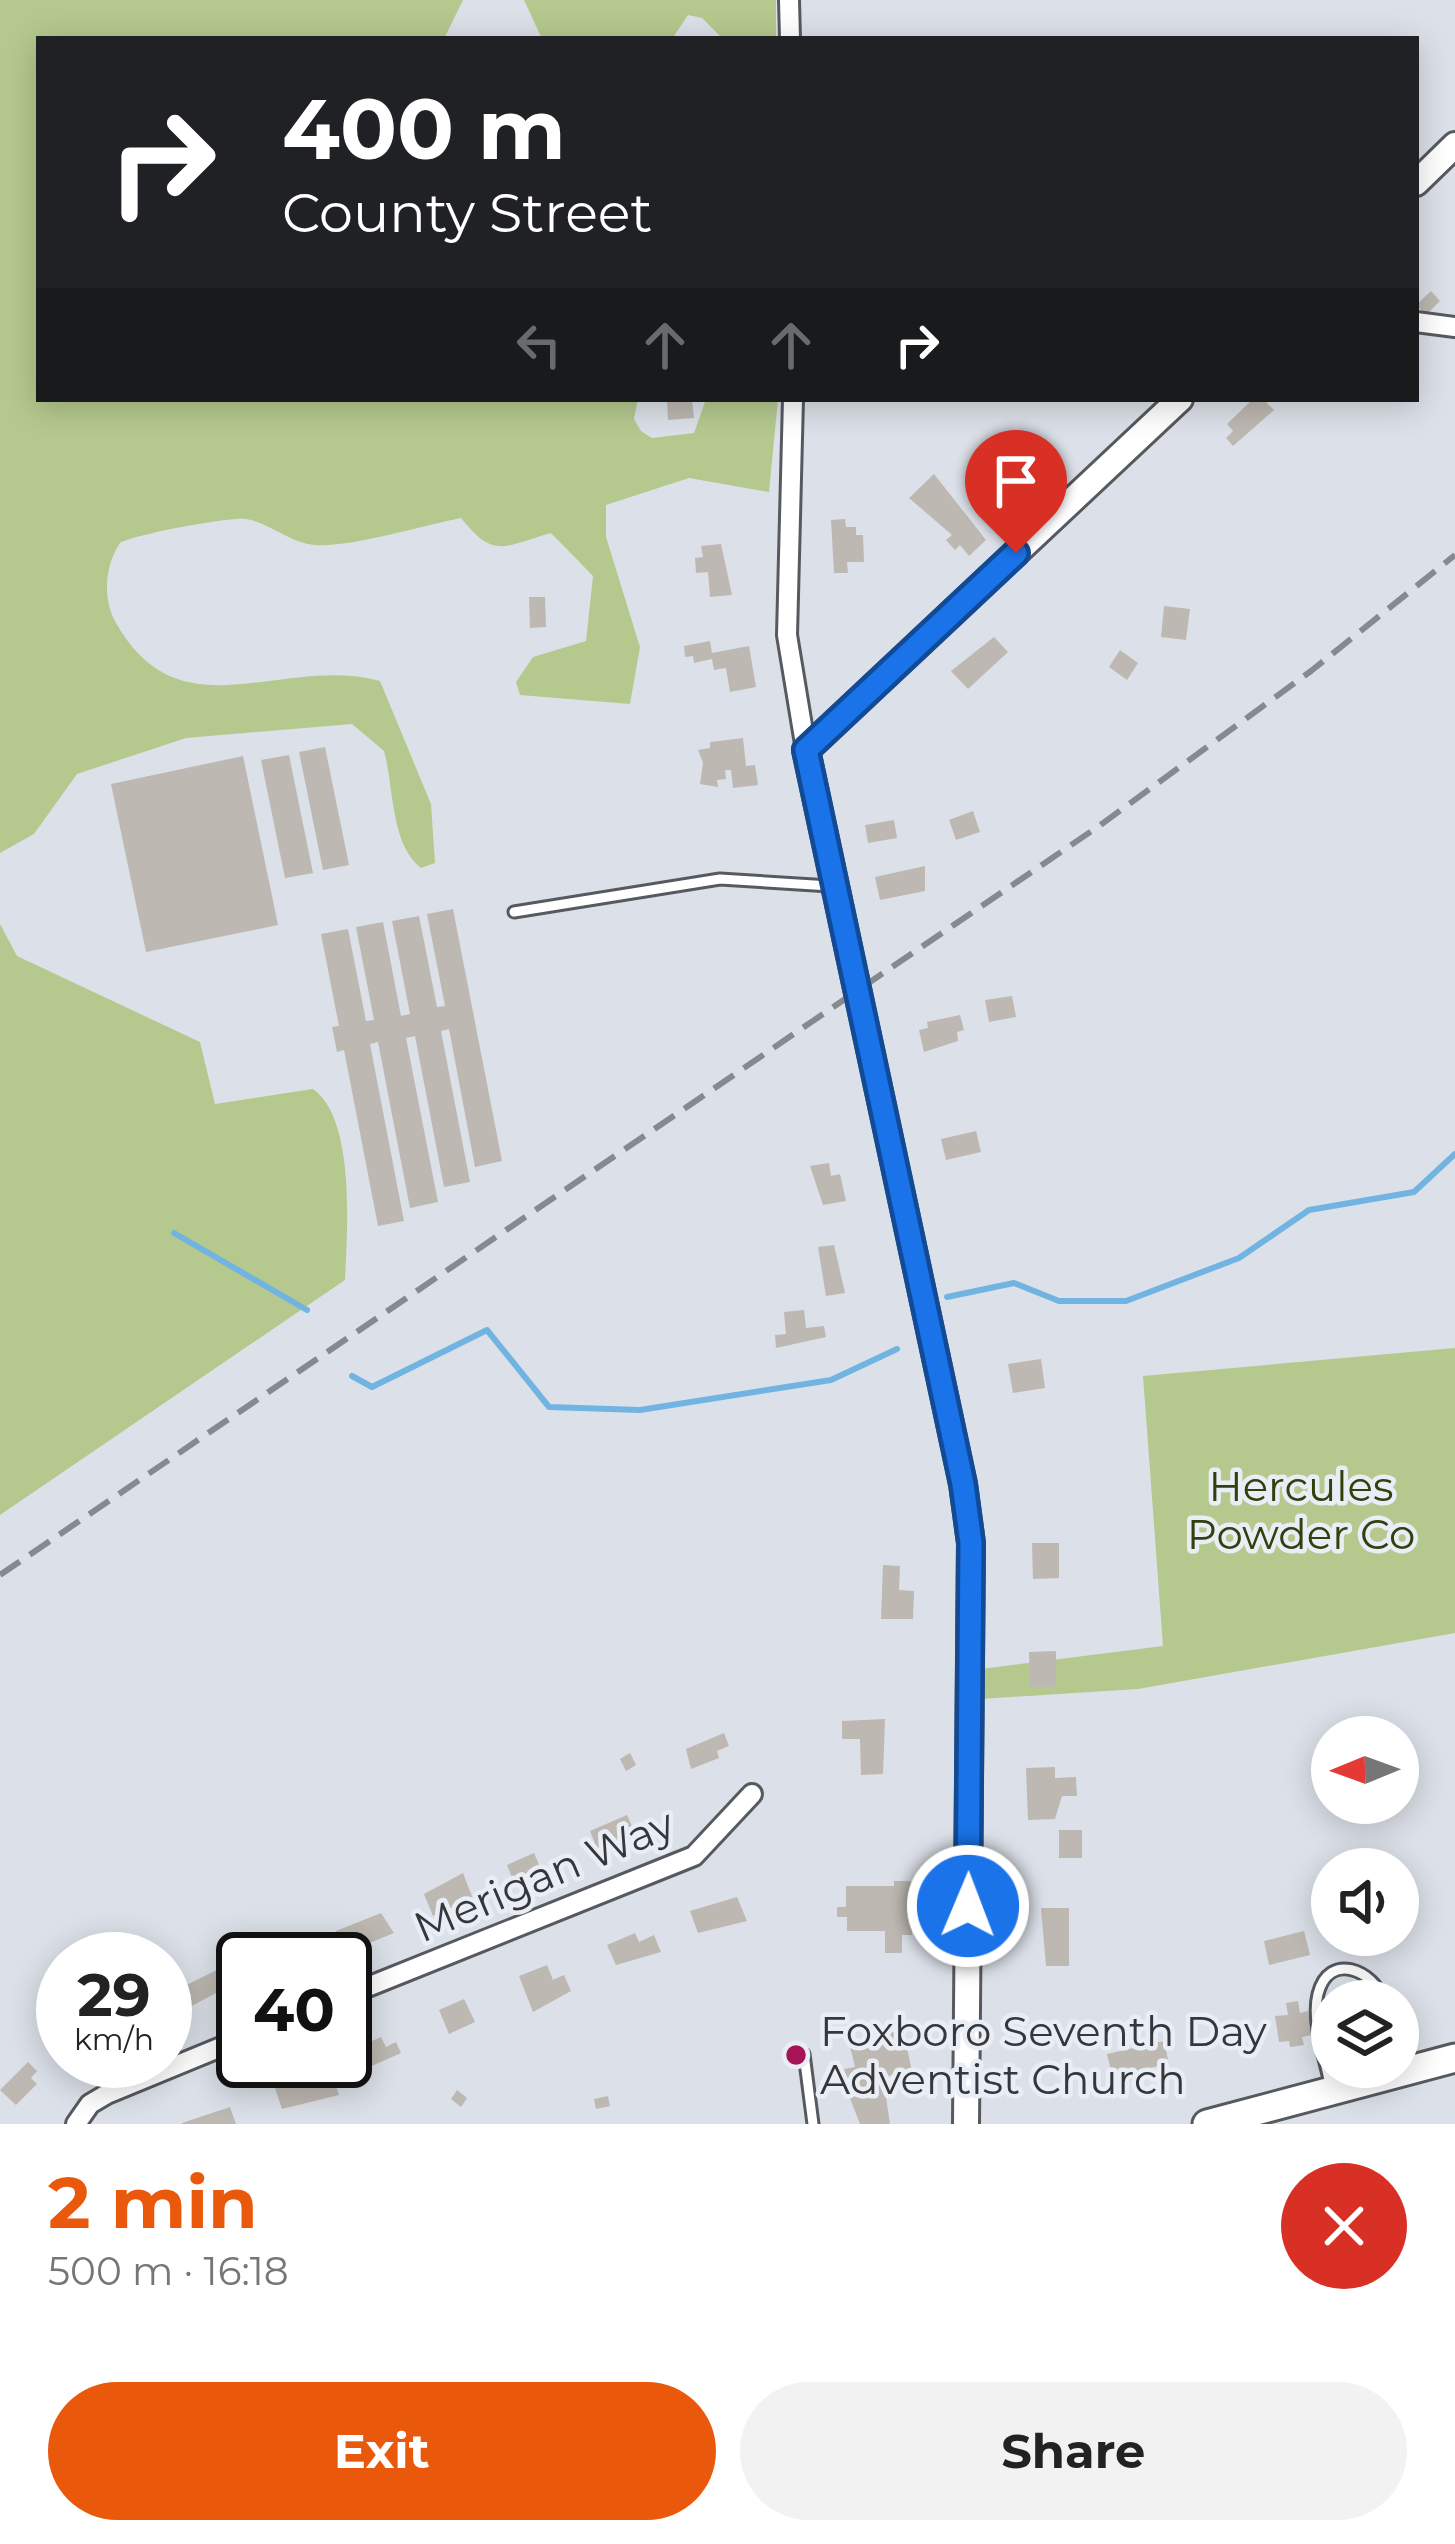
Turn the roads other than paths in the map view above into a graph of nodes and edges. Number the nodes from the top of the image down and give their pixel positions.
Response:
1 (789, 0) edge
2 (790, 36) edge
3 (1455, 145) edge
4 (1419, 180) edge
5 (1419, 322) edge
6 (1455, 328) edge
7 (793, 402) edge
8 (1177, 402) edge
9 (806, 750) junction
10 (836, 886) junction
11 (514, 912) dead end
12 (752, 1794) dead end
13 (1324, 1980) edge
14 (1370, 1980) edge
15 (372, 1985) edge
16 (216, 2049) edge
17 (804, 2054) dead end
18 (1455, 2058) edge
19 (1419, 2066) edge
20 (1331, 2088) edge
21 (1341, 2088) edge
22 (1332, 2091) junction
23 (76, 2124) edge
24 (813, 2124) edge
25 (966, 2124) edge
26 (1207, 2124) edge

1 - 2 street
3 - 4 street
5 - 6 street
7 - 9 street
8 - 9 street
9 - 10 street
10 - 11 lane
10 - 25 street
12 - 15 street, Merigan Way
13 - 14 lane
16 - 23 street
17 - 24 lane
18 - 19 main road
20 - 22 lane
21 - 22 main road
22 - 26 main road

